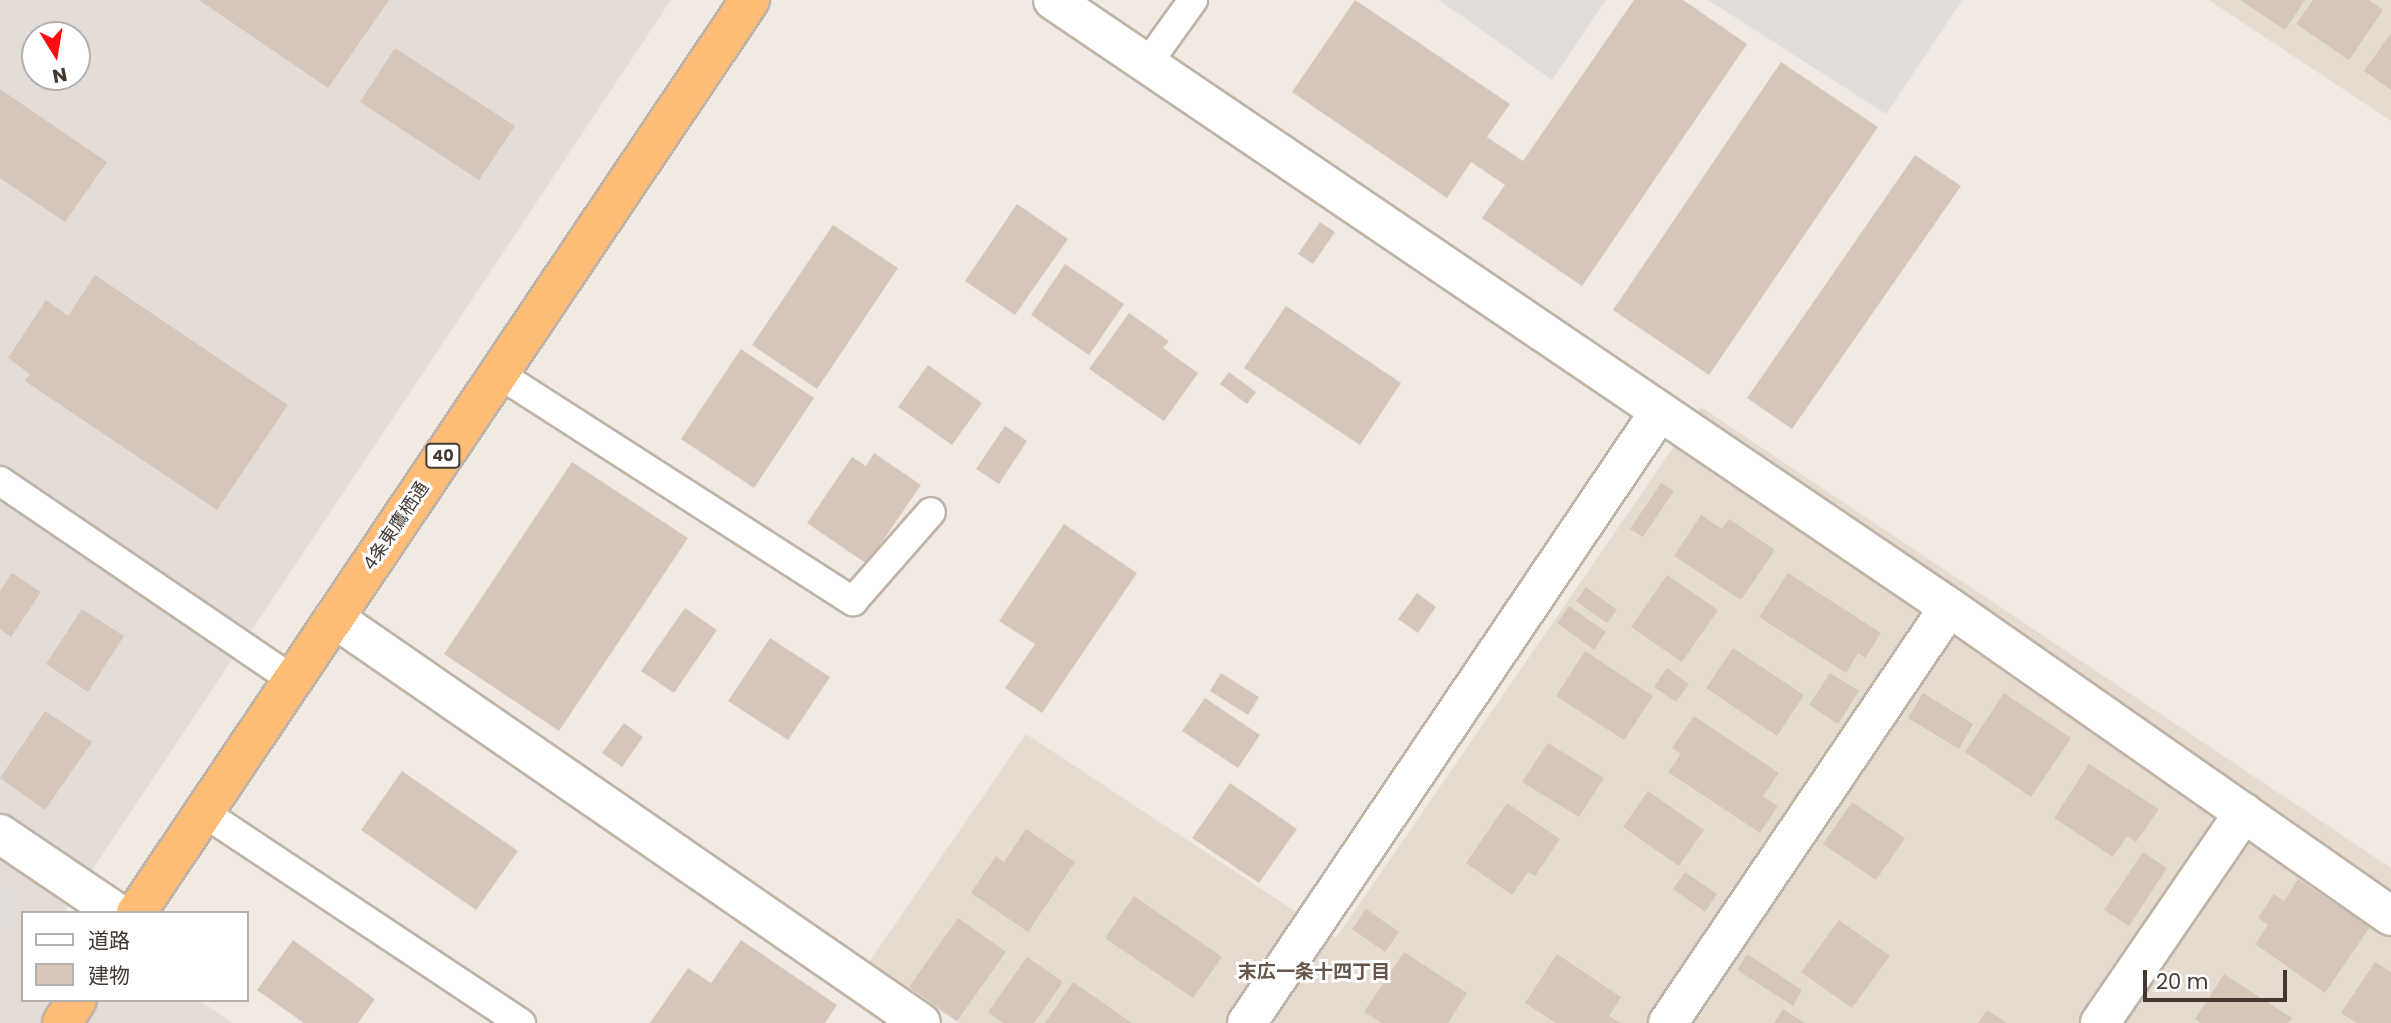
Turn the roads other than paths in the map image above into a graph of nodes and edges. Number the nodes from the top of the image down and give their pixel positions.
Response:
1 (750, 0) edge
2 (1053, 0) edge
3 (1193, 0) edge
4 (1147, 64) junction
5 (499, 374) junction
6 (1660, 411) junction
7 (0, 481) edge
8 (931, 512) dead end
9 (1949, 607) junction
10 (334, 618) junction
11 (293, 680) junction
12 (204, 812) junction
13 (2244, 813) junction
14 (0, 834) edge
15 (114, 911) edge
16 (137, 911) edge
17 (2391, 916) edge
18 (76, 1002) edge
19 (62, 1023) edge
20 (521, 1023) edge
21 (921, 1023) edge
22 (1247, 1023) edge
23 (1668, 1023) edge
24 (2100, 1023) edge

1 - 5 highway, 4条東鷹栖通 / 40
2 - 4 street
3 - 4 lane
4 - 6 street
5 - 8 lane
5 - 10 highway, 4条東鷹栖通 / 40
6 - 9 street
6 - 22 street
7 - 11 lane
9 - 13 street
9 - 23 street
10 - 11 highway, 4条東鷹栖通 / 40
10 - 21 street
11 - 12 highway, 4条東鷹栖通 / 40
12 - 16 highway, 4条東鷹栖通 / 40
12 - 20 lane
13 - 17 street
13 - 24 street
14 - 15 street
18 - 19 highway

